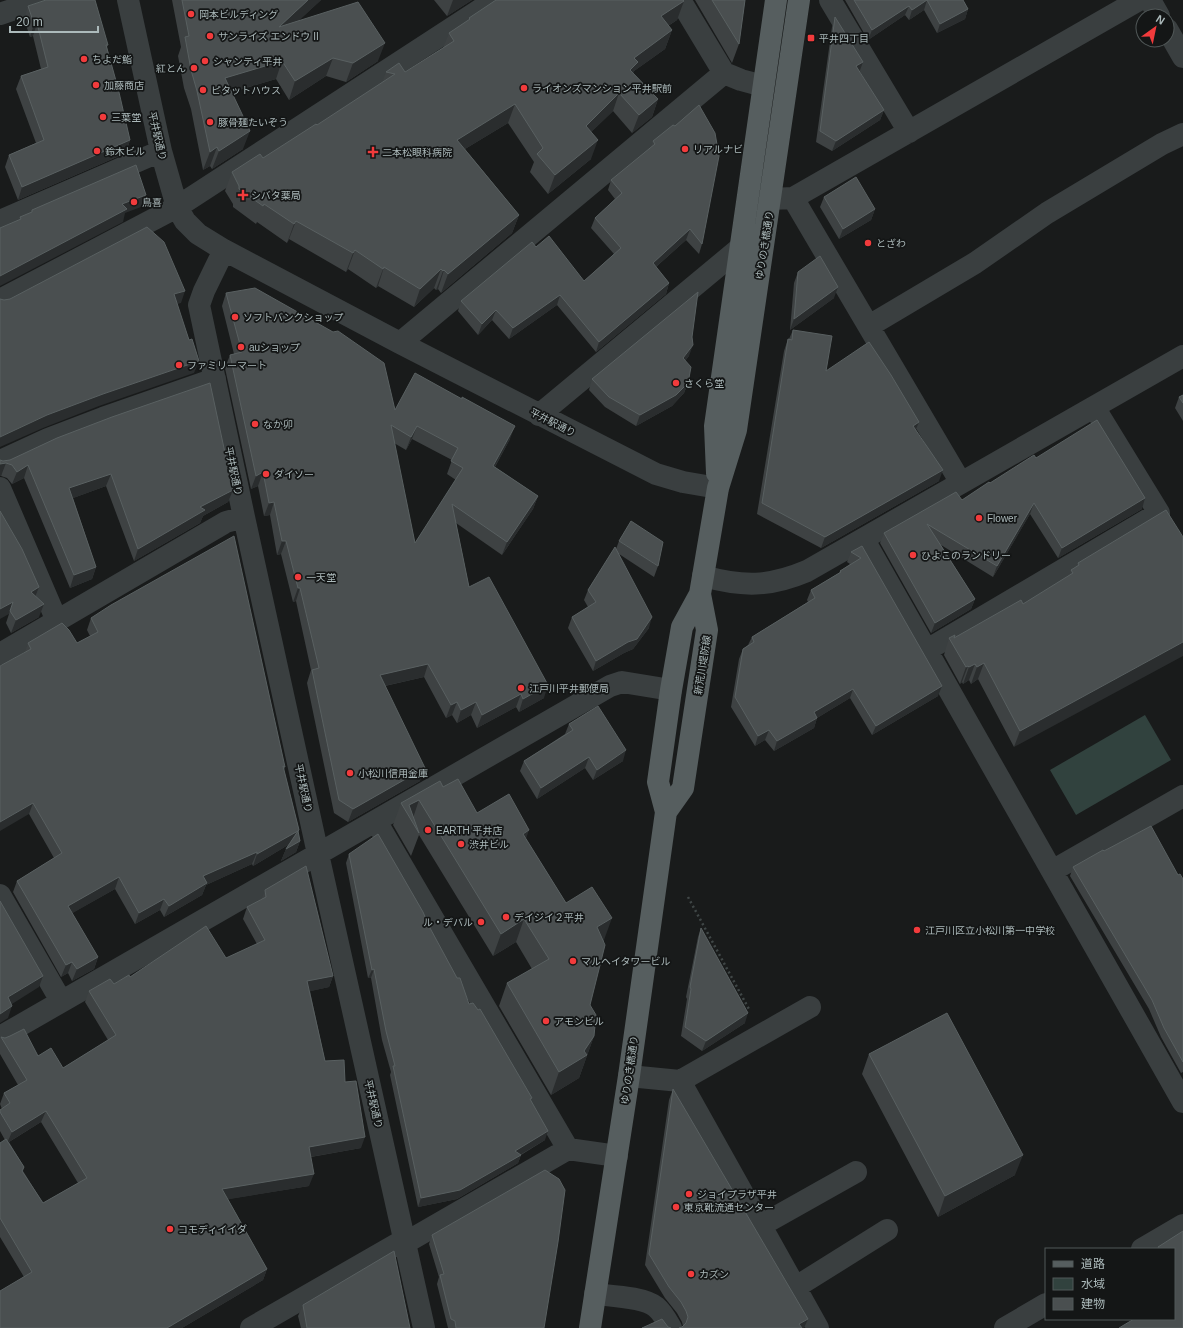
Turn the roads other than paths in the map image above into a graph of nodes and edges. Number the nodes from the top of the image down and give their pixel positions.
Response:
1 (40, 0) edge
2 (128, 0) edge
3 (495, 0) edge
4 (680, 0) edge
5 (776, 0) edge
6 (799, 0) edge
7 (830, 0) edge
8 (1139, 0) edge
9 (0, 14) edge
10 (1175, 43) edge
11 (1183, 57) edge
12 (724, 74) junction
13 (763, 86) junction
14 (909, 132) junction
15 (1183, 134) edge
16 (162, 151) junction
17 (794, 198) junction
18 (771, 199) junction
19 (177, 207) junction
20 (0, 221) edge
21 (740, 248) junction
22 (224, 250) junction
23 (0, 300) edge
24 (869, 326) junction
25 (400, 343) junction
26 (1183, 356) edge
27 (215, 379) junction
28 (1094, 407) junction
29 (539, 415) junction
30 (0, 461) edge
31 (961, 483) junction
32 (0, 488) edge
33 (718, 488) junction
34 (244, 517) junction
35 (864, 540) junction
36 (701, 585) junction
37 (57, 621) junction
38 (927, 650) junction
39 (0, 654) edge
40 (671, 690) junction
41 (1183, 796) edge
42 (666, 812) junction
43 (376, 820) junction
44 (318, 854) junction
45 (1052, 871) junction
46 (0, 895) edge
47 (61, 1001) junction
48 (810, 1007) dead end
49 (0, 1037) edge
50 (629, 1076) junction
51 (680, 1081) junction
52 (1183, 1102) edge
53 (568, 1149) junction
54 (617, 1156) junction
55 (856, 1172) dead end
56 (1183, 1225) edge
57 (760, 1226) junction
58 (887, 1230) dead end
59 (405, 1242) junction
60 (1144, 1248) edge
61 (796, 1287) junction
62 (595, 1294) junction
63 (1045, 1305) edge
64 (251, 1328) edge
65 (424, 1328) edge
66 (590, 1328) edge
67 (671, 1328) edge
68 (818, 1328) edge
69 (1005, 1328) edge

1 - 9 street
2 - 16 street, 平井駅通り
3 - 19 street
4 - 12 street
5 - 13 main road, ゆりのき橋通り
6 - 18 main road, ゆりのき橋通り
7 - 14 street
8 - 14 street
10 - 11 street
12 - 13 street
12 - 25 street
13 - 21 main road, ゆりのき橋通り
14 - 17 street
15 - 24 street
16 - 19 street, 平井駅通り
16 - 20 street
17 - 18 street
17 - 24 street
18 - 33 main road, ゆりのき橋通り
19 - 22 street, 平井駅通り
19 - 23 street
21 - 29 street
21 - 33 main road, ゆりのき橋通り
22 - 25 street, 平井駅通り
22 - 27 street, 平井駅通り
24 - 31 street
25 - 29 street, 平井駅通り
26 - 28 street
27 - 30 street
27 - 34 street, 平井駅通り
28 - 31 street
28 - 38 street
29 - 33 street, 平井駅通り
31 - 35 street
32 - 37 street
33 - 36 main road, ゆりのき橋通り
34 - 37 street
34 - 44 street, 平井駅通り
35 - 36 street
35 - 38 street
36 - 40 main road
36 - 42 main road, 新荒川堤防線
37 - 39 street
38 - 45 street
40 - 42 main road
40 - 43 street
41 - 45 street
42 - 50 main road, ゆりのき橋通り
43 - 44 street
43 - 53 street
44 - 47 street
44 - 59 street, 平井駅通り
45 - 52 street
46 - 47 street
47 - 49 street
48 - 51 street
50 - 51 street
50 - 54 main road, ゆりのき橋通り
51 - 57 street
53 - 54 street
53 - 59 street
54 - 62 main road, ゆりのき橋通り
55 - 57 street
56 - 60 street
57 - 61 street
58 - 61 street
59 - 64 street
59 - 65 street, 平井駅通り
61 - 68 street
62 - 66 main road, ゆりのき橋通り
62 - 67 street
63 - 69 street

